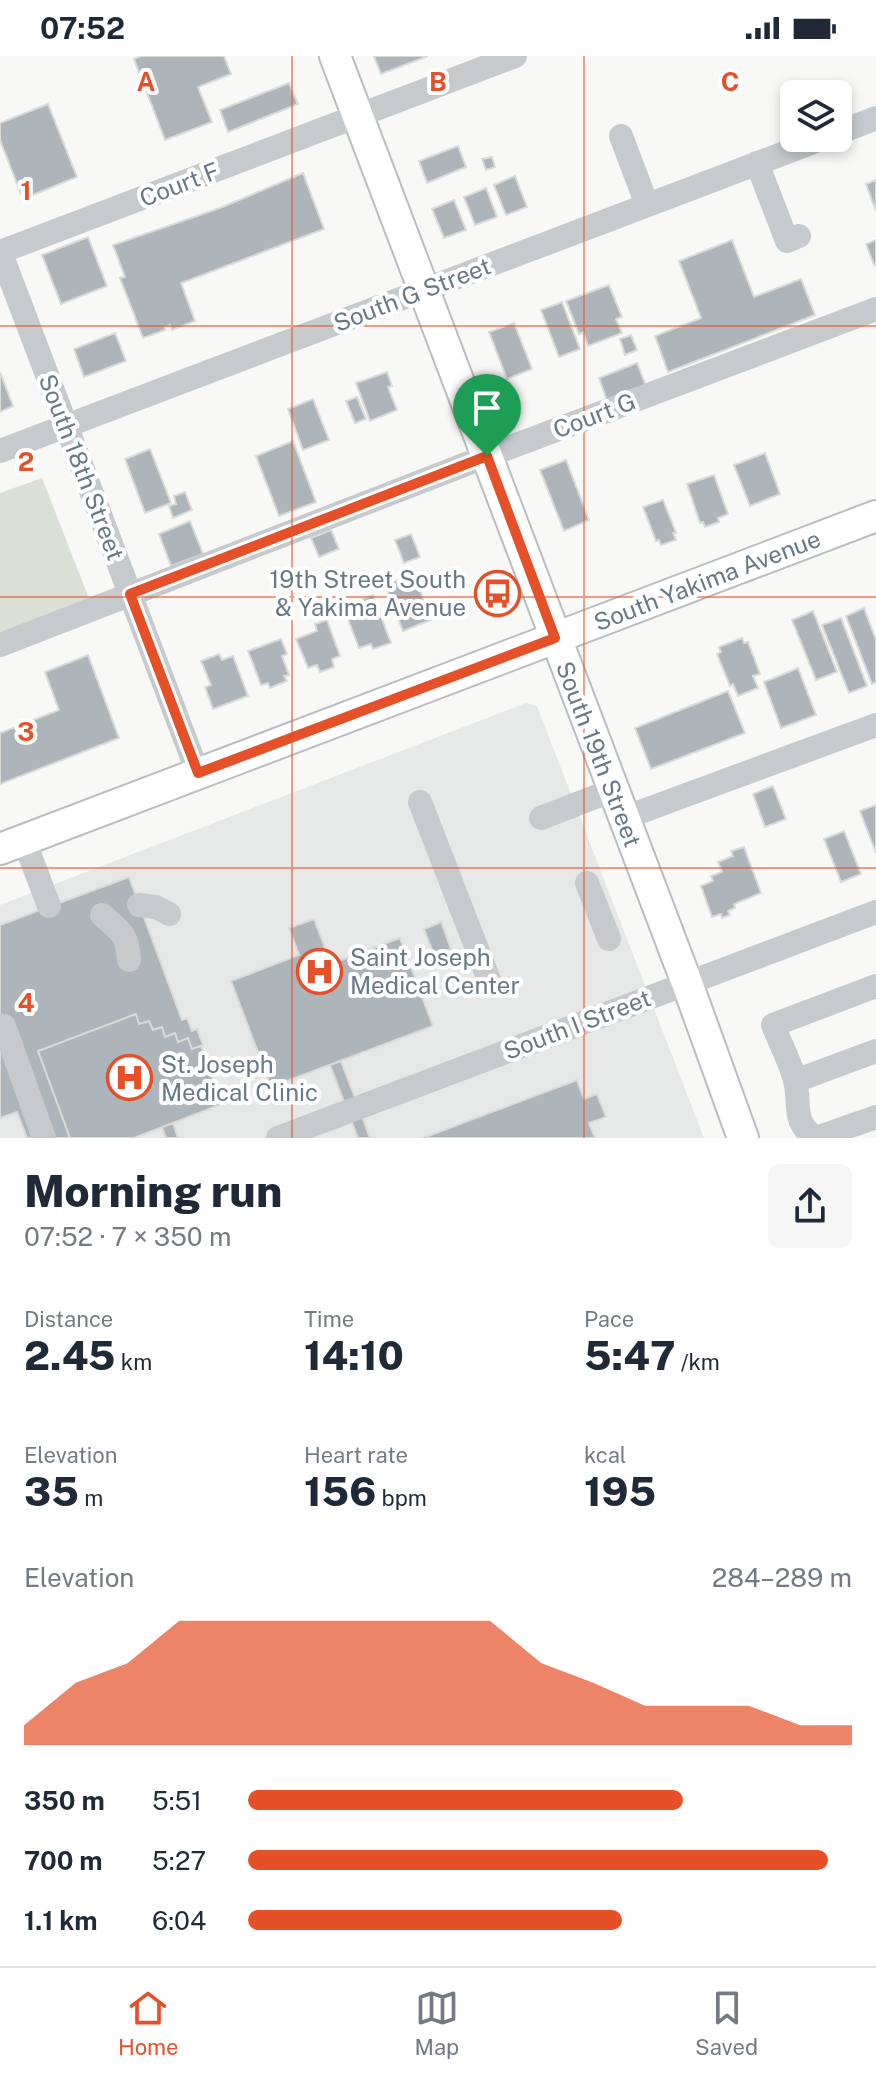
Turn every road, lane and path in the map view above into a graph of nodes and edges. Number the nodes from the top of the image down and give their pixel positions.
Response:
1 (335, 56) edge
2 (515, 56) edge
3 (358, 116) junction
4 (876, 118) edge
5 (852, 127) edge
6 (621, 136) dead end
7 (786, 152) edge
8 (757, 163) junction
9 (647, 205) junction
10 (799, 236) dead end
11 (0, 252) edge
12 (424, 290) junction
13 (876, 309) edge
14 (65, 426) junction
15 (0, 451) edge
16 (487, 456) junction
17 (876, 516) edge
18 (130, 594) junction
19 (555, 638) junction
20 (0, 645) edge
21 (876, 725) edge
22 (198, 773) junction
23 (613, 790) junction
24 (420, 802) dead end
25 (541, 818) dead end
26 (624, 818) junction
27 (12, 844) edge
28 (587, 883) dead end
29 (139, 905) dead end
30 (49, 906) dead end
31 (169, 914) dead end
32 (102, 915) dead end
33 (874, 918) edge
34 (609, 939) dead end
35 (129, 960) dead end
36 (687, 983) junction
37 (491, 985) dead end
38 (876, 986) edge
39 (4, 1026) dead end
40 (876, 1051) edge
41 (795, 1081) junction
42 (876, 1117) edge
43 (810, 1137) edge
44 (44, 1138) edge
45 (278, 1138) edge
46 (743, 1138) edge

1 - 3 main road, South 19th Street
2 - 3 street, Court F
3 - 11 street, Court F
3 - 12 main road, South 19th Street
4 - 5 street
6 - 9 street
7 - 8 street, South G Street
8 - 9 street, South G Street
8 - 10 street
9 - 12 street, South G Street
11 - 14 street, South 18th Street
12 - 14 street, South G Street
12 - 16 main road, South 19th Street
13 - 16 street, Court G
14 - 15 street, South G Street
14 - 18 street, South 18th Street
16 - 18 street, Court G
16 - 19 main road, South 19th Street
17 - 19 main road, South Yakima Avenue
18 - 20 street, Court G
18 - 22 street, South 18th Street
19 - 22 main road, South Yakima Avenue
19 - 23 main road, South 19th Street
21 - 26 street
22 - 27 main road, South Yakima Avenue
23 - 25 street
23 - 26 main road, South 19th Street
24 - 37 street
26 - 36 main road, South 19th Street
27 - 30 street
28 - 34 street
29 - 31 street
32 - 35 street
33 - 36 street, South I Street
36 - 45 street, South I Street
36 - 46 main road, South 19th Street
38 - 41 street
39 - 44 street
40 - 41 street
41 - 43 street
42 - 43 street

